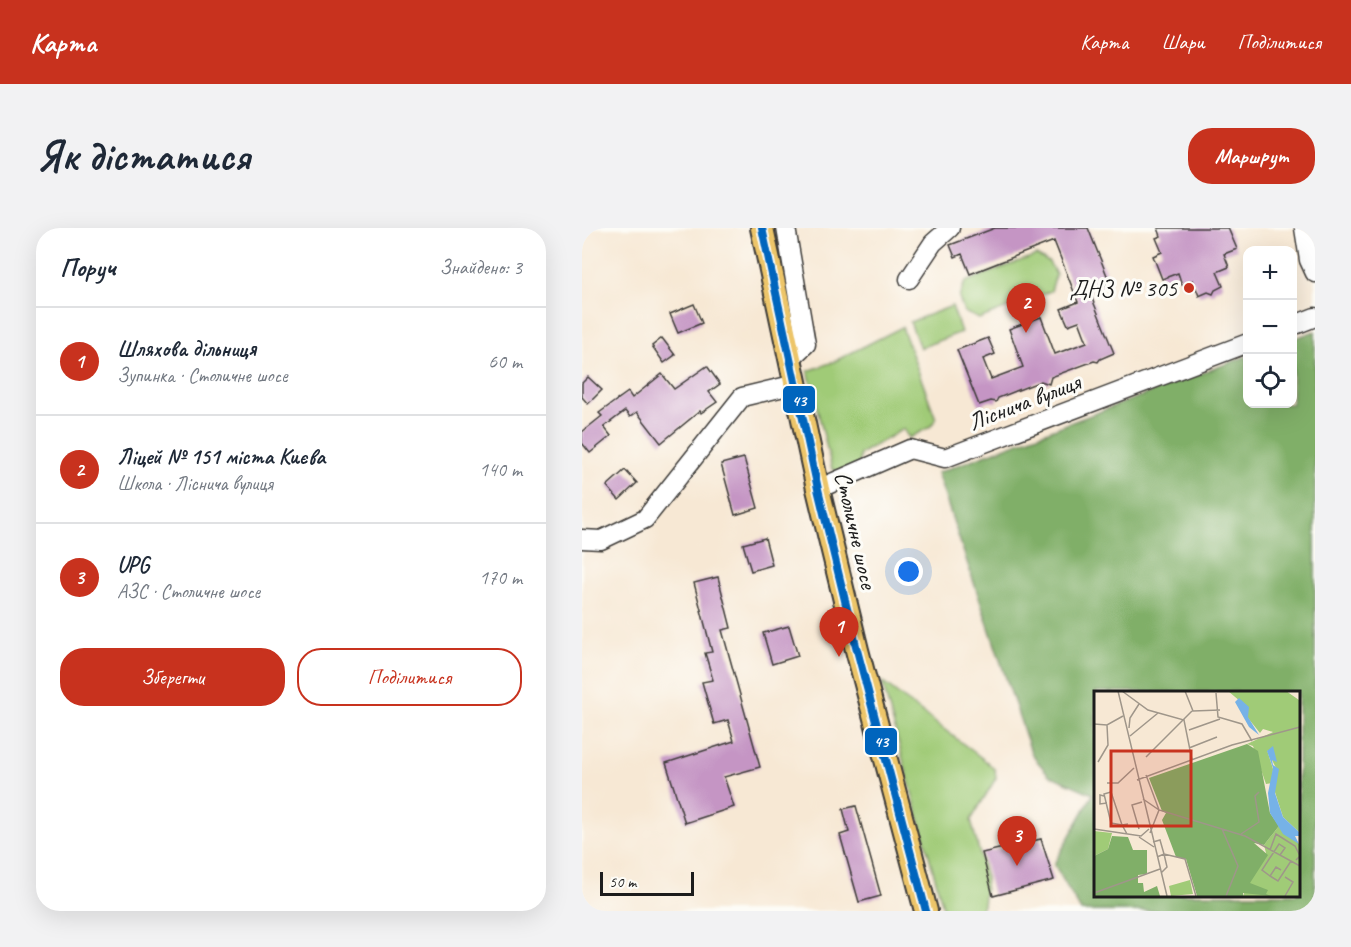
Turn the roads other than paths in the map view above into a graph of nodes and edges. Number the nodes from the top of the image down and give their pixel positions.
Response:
1 (762, 228) edge
2 (786, 228) edge
3 (950, 228) edge
4 (1304, 228) edge
5 (1315, 273) edge
6 (909, 279) dead end
7 (1315, 317) edge
8 (1297, 324) edge
9 (1243, 345) edge
10 (790, 359) junction
11 (796, 384) junction
12 (818, 489) junction
13 (582, 539) edge
14 (926, 911) edge

1 - 10 main road, Столичне шосе
2 - 10 street
3 - 6 street
4 - 5 street
7 - 8 street
9 - 12 street, Ліснича вулиця
10 - 11 main road, Столичне шосе
11 - 12 main road, Столичне шосе
11 - 13 street
12 - 14 main road, Столичне шосе

